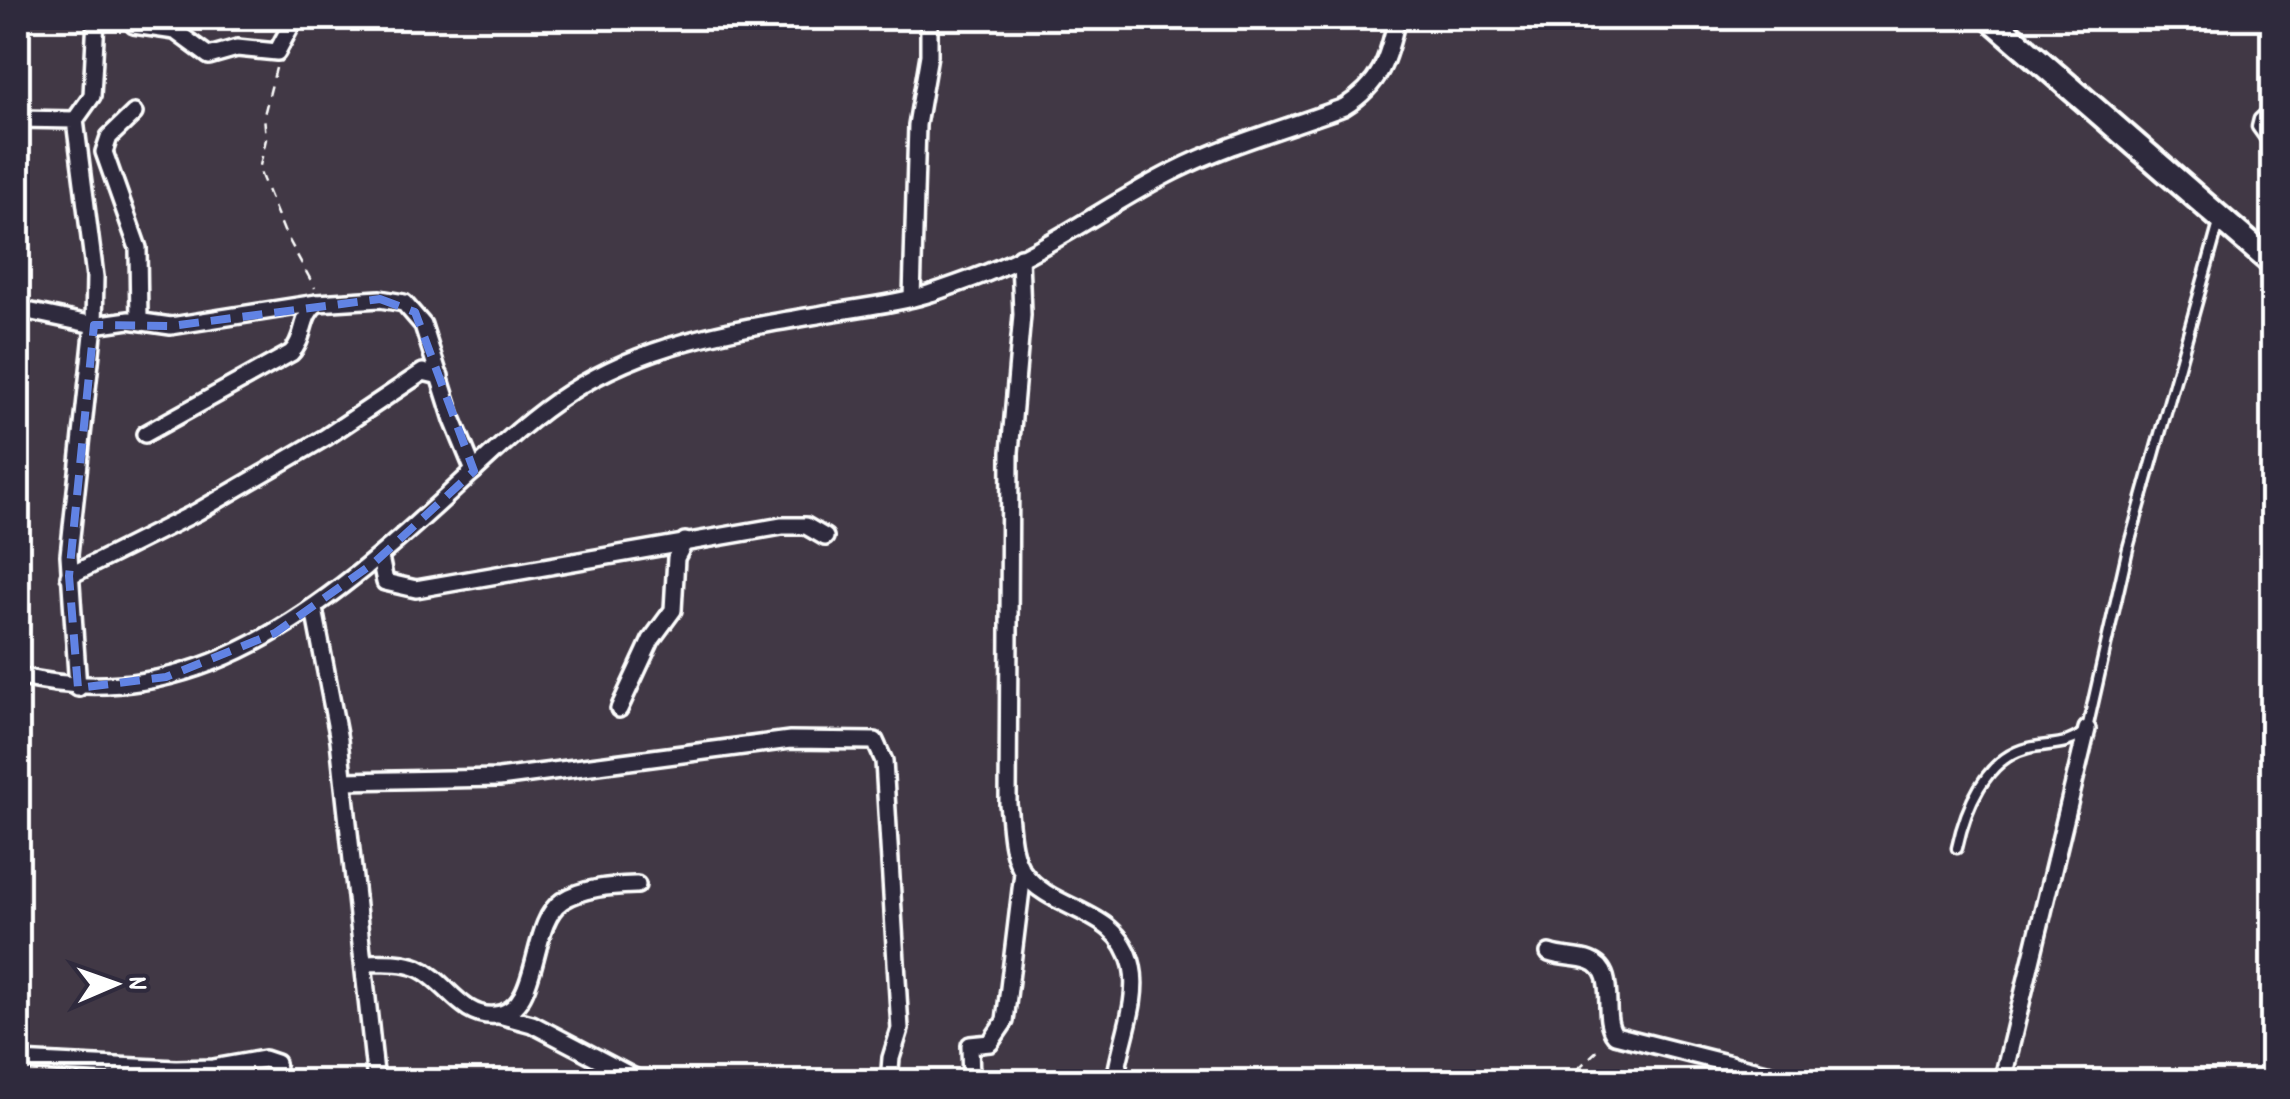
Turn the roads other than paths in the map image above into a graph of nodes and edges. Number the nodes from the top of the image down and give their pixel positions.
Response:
1 (96, 18) edge
2 (295, 18) edge
3 (929, 18) edge
4 (1396, 18) edge
5 (1990, 18) edge
6 (2268, 18) edge
7 (134, 26) dead end
8 (2272, 28) edge
9 (2272, 108) edge
10 (134, 113) dead end
11 (18, 120) edge
12 (75, 120) junction
13 (2272, 148) edge
14 (2220, 218) junction
15 (1020, 257) junction
16 (2272, 263) edge
17 (912, 298) junction
18 (320, 302) junction
19 (18, 309) edge
20 (138, 321) junction
21 (94, 324) junction
22 (440, 376) junction
23 (145, 434) dead end
24 (474, 471) junction
25 (825, 537) dead end
26 (685, 541) junction
27 (380, 557) junction
28 (68, 576) junction
29 (314, 609) junction
30 (18, 676) edge
31 (78, 688) junction
32 (619, 709) dead end
33 (2086, 729) junction
34 (344, 781) junction
35 (1957, 848) dead end
36 (1023, 873) junction
37 (637, 885) dead end
38 (1549, 953) dead end
39 (364, 963) junction
40 (500, 1015) junction
41 (18, 1060) edge
42 (280, 1082) edge
43 (376, 1082) edge
44 (643, 1082) edge
45 (890, 1082) edge
46 (971, 1082) edge
47 (1115, 1082) edge
48 (1834, 1082) edge
49 (2002, 1082) edge

1 - 12 street
2 - 7 street
3 - 17 street
4 - 15 street
5 - 14 street
6 - 8 lane
9 - 13 lane
10 - 20 street
11 - 12 street
12 - 21 street
14 - 16 street
14 - 33 lane
15 - 17 street
15 - 36 street
17 - 24 street
18 - 20 street
18 - 22 street
18 - 23 street
19 - 21 street
20 - 21 street
21 - 28 street
22 - 24 street
22 - 28 street
24 - 27 street
25 - 26 street
26 - 27 street
26 - 32 street
27 - 29 street
28 - 31 street
29 - 31 street
29 - 34 street
30 - 31 street
33 - 35 lane
33 - 49 street
34 - 39 street
34 - 45 street
36 - 46 street
36 - 47 street
37 - 40 street
38 - 48 street
39 - 40 street
39 - 43 street
40 - 44 street
41 - 42 street

